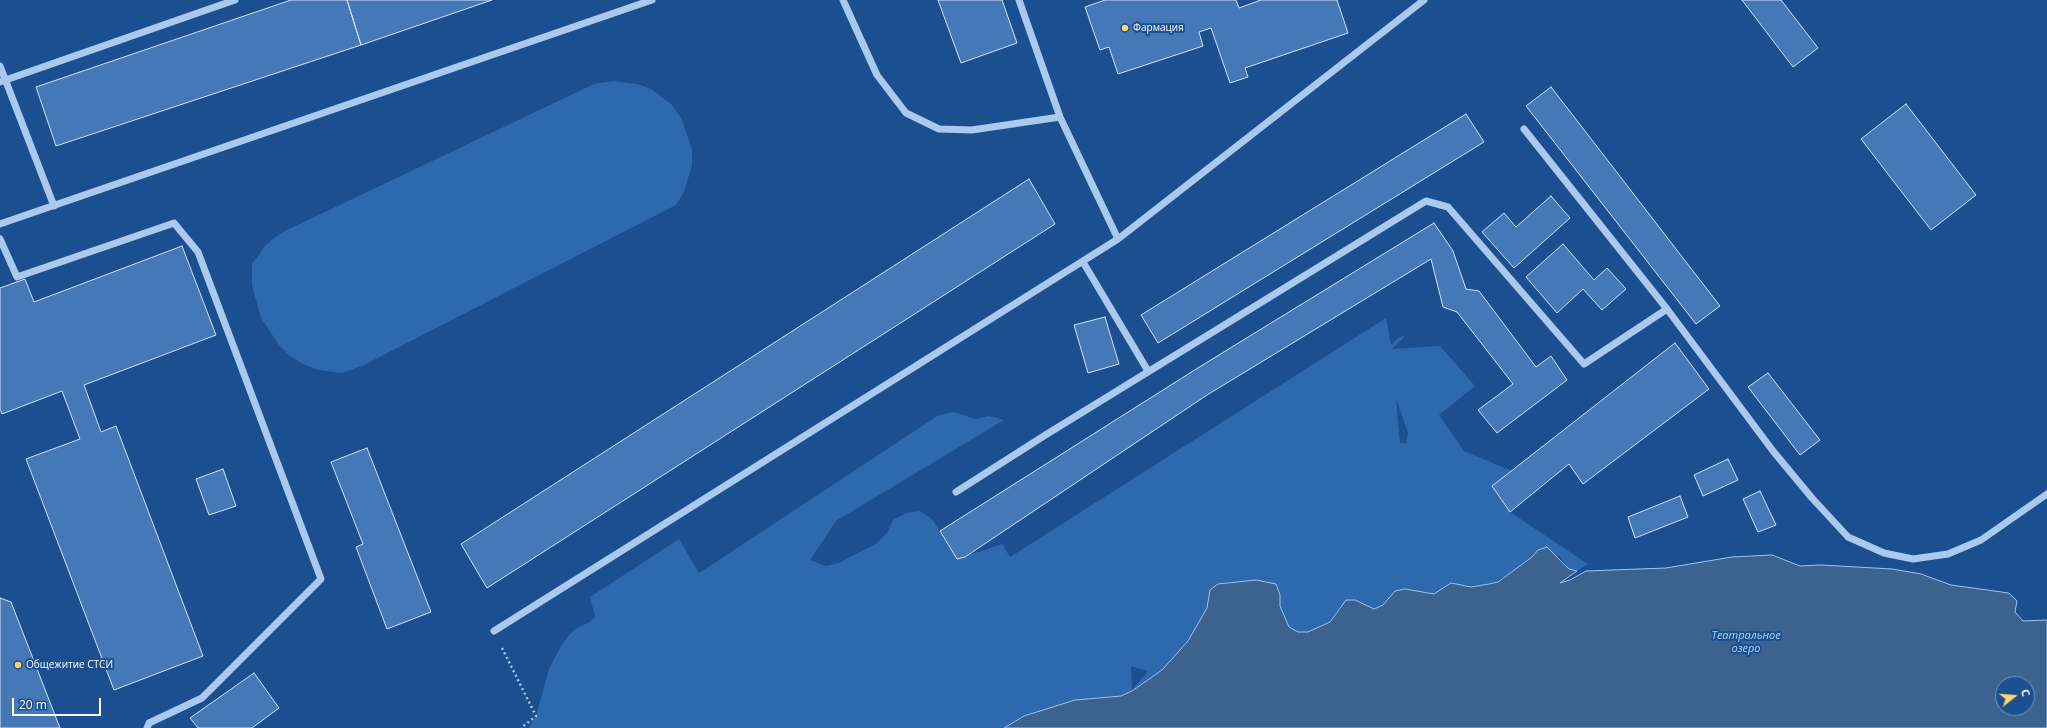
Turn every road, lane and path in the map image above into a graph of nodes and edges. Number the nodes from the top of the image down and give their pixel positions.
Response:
1 (235, 0) edge
2 (652, 0) edge
3 (843, 0) edge
4 (1019, 0) edge
5 (1424, 0) edge
6 (0, 66) edge
7 (2, 81) edge
8 (1060, 117) junction
9 (1524, 129) dead end
10 (54, 206) junction
11 (0, 224) edge
12 (0, 239) edge
13 (1118, 240) junction
14 (1083, 262) junction
15 (1667, 309) junction
16 (1148, 372) junction
17 (956, 492) dead end
18 (2047, 494) edge
19 (494, 631) joint
20 (147, 728) edge
21 (521, 728) edge

1 - 7 lane
2 - 10 lane
3 - 8 lane
4 - 8 lane
5 - 13 lane
6 - 7 lane
7 - 10 lane
8 - 13 lane
9 - 15 lane
10 - 11 lane
12 - 20 lane
13 - 14 lane
14 - 16 lane
14 - 19 lane
15 - 16 lane
15 - 18 lane
16 - 17 lane
19 - 21 path

